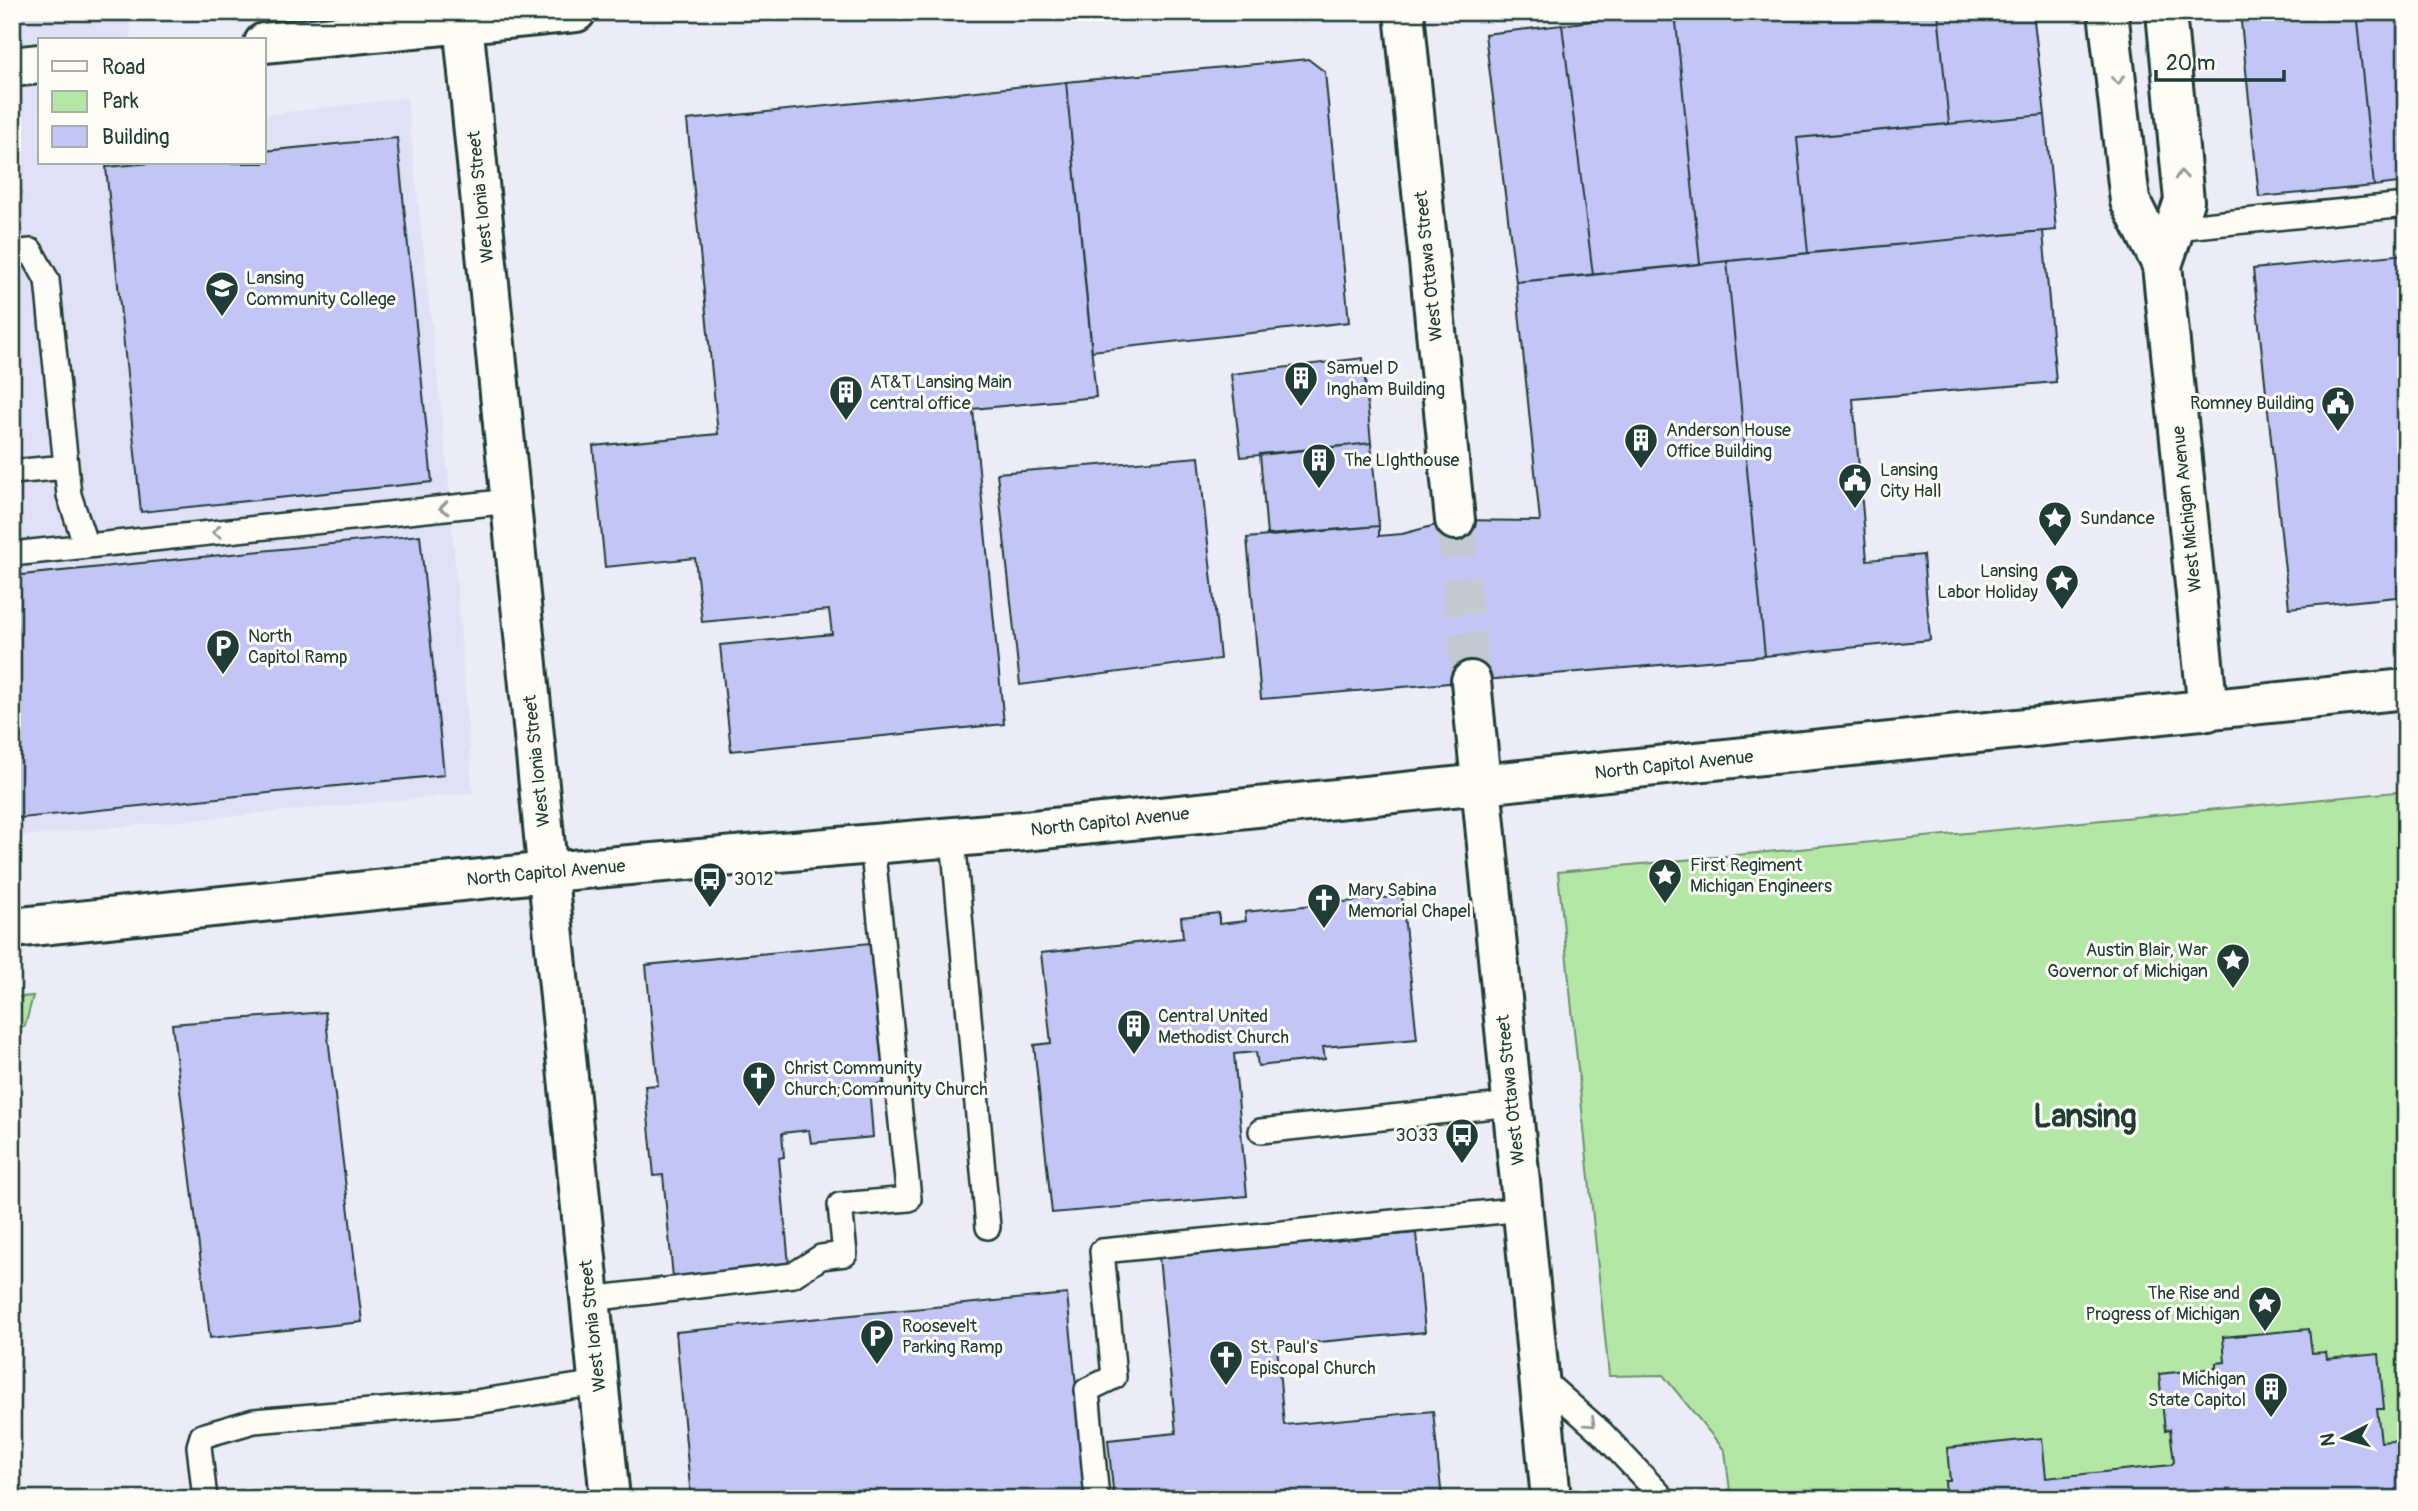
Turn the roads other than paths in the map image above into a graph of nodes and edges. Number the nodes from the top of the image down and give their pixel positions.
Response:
1 (576, 12) edge
2 (1404, 12) edge
3 (2108, 12) edge
4 (2166, 12) edge
5 (463, 18) edge
6 (266, 43) edge
7 (38, 64) edge
8 (12, 66) edge
9 (2406, 205) edge
10 (2174, 228) junction
11 (12, 253) edge
12 (2162, 265) junction
13 (66, 467) junction
14 (12, 472) edge
15 (512, 501) junction
16 (1455, 520) tunnel mouth
17 (86, 546) junction
18 (12, 554) edge
19 (1471, 681) tunnel mouth
20 (2406, 689) edge
21 (2208, 711) junction
22 (1481, 783) junction
23 (953, 838) junction
24 (872, 844) junction
25 (548, 872) junction
26 (12, 928) edge
27 (1513, 1104) junction
28 (1261, 1131) dead end
29 (1523, 1209) junction
30 (988, 1227) dead end
31 (590, 1299) junction
32 (1540, 1378) junction
33 (598, 1383) junction
34 (205, 1499) edge
35 (610, 1499) edge
36 (1097, 1499) edge
37 (1551, 1499) edge
38 (1664, 1499) edge

1 - 5 street
2 - 16 street, West Ottawa Street
3 -> 12 street, West Michigan Avenue
10 -> 4 street, West Michigan Avenue
5 - 6 street
5 - 15 street, West Ionia Street
7 - 8 street
9 - 10 lane
10 - 12 street, West Michigan Avenue
11 - 13 lane
12 - 21 street, West Michigan Avenue
13 - 14 lane
13 - 17 lane
15 -> 17 lane
15 - 25 street, West Ionia Street
17 - 18 lane
19 - 22 street, West Ottawa Street
20 - 21 street, North Capitol Avenue
21 - 22 street, North Capitol Avenue
22 - 23 street, North Capitol Avenue
22 - 27 street, West Ottawa Street
23 - 24 street, North Capitol Avenue
23 - 30 lane
24 - 25 street, North Capitol Avenue
24 - 31 lane
25 - 26 street, North Capitol Avenue
25 - 31 street, West Ionia Street
27 - 28 lane
27 - 29 street, West Ottawa Street
29 - 32 street, West Ottawa Street
29 - 36 lane
31 - 33 street, West Ionia Street
32 - 37 street, West Ottawa Street
32 -> 38 lane
33 - 34 lane
33 - 35 street, West Ionia Street

